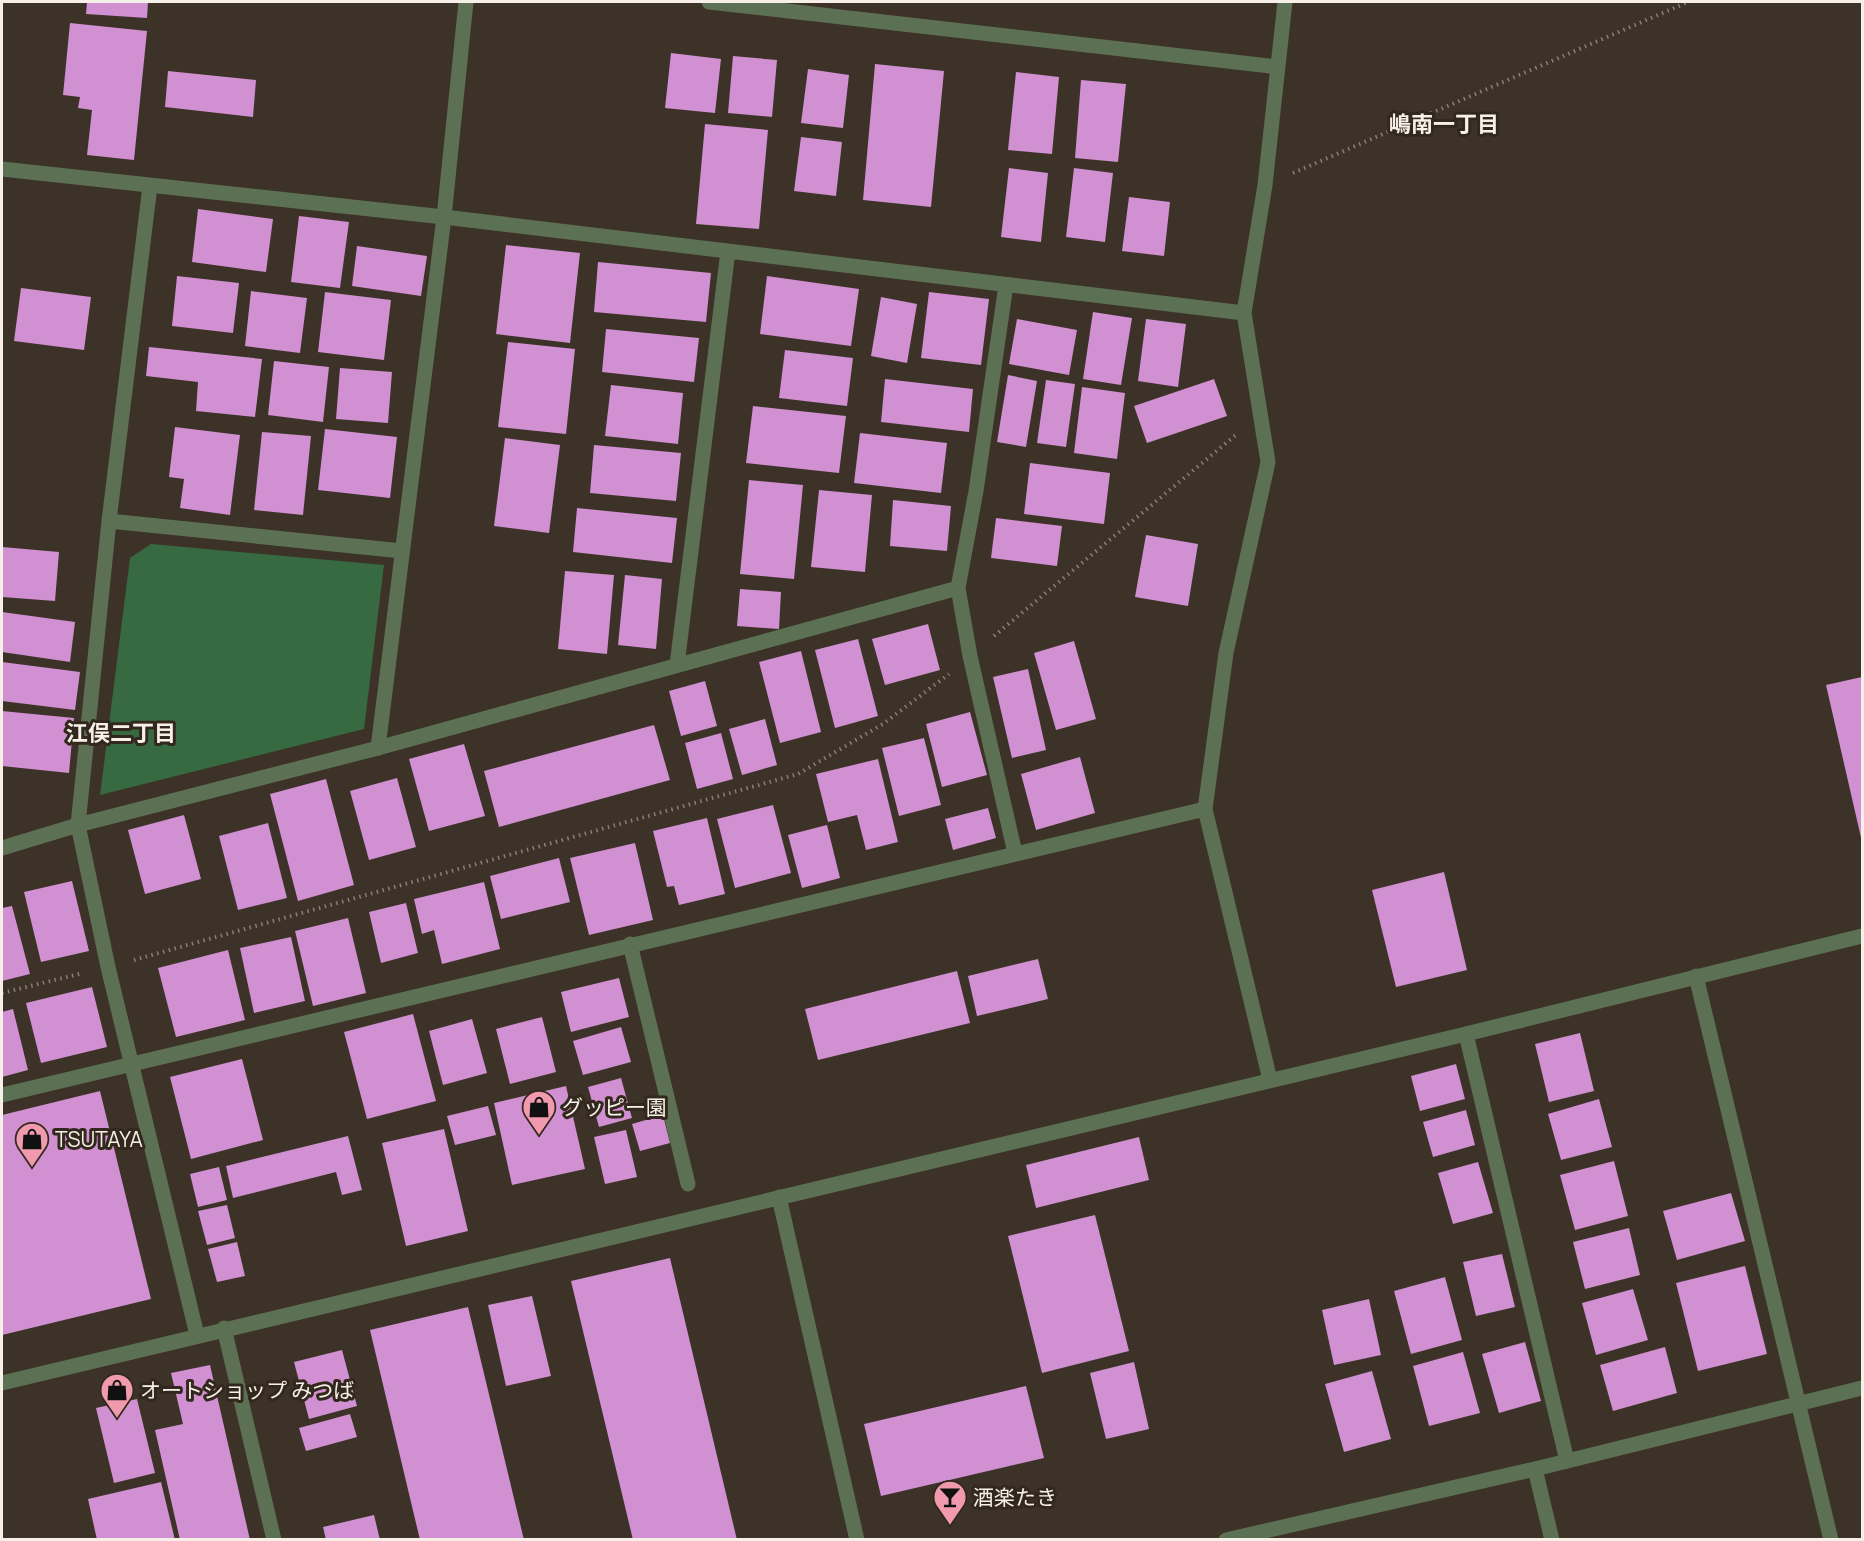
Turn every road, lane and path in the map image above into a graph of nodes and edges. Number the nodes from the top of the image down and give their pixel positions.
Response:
1 (466, 2) edge
2 (716, 2) edge
3 (1286, 2) edge
4 (1688, 2) edge
5 (1278, 67) junction
6 (2, 169) edge
7 (1265, 185) junction
8 (150, 186) junction
9 (444, 217) junction
10 (728, 251) junction
11 (1006, 285) junction
12 (1244, 313) junction
13 (1261, 414) junction
14 (109, 521) junction
15 (402, 551) junction
16 (958, 588) junction
17 (970, 656) junction
18 (677, 665) junction
19 (378, 748) junction
20 (1205, 808) junction
21 (78, 825) junction
22 (2, 848) edge
23 (1015, 853) junction
24 (1863, 936) edge
25 (630, 944) junction
26 (108, 967) junction
27 (1696, 976) junction
28 (2, 993) edge
29 (1466, 1034) junction
30 (131, 1062) junction
31 (1270, 1080) junction
32 (2, 1095) edge
33 (688, 1184) dead end
34 (778, 1197) junction
35 (224, 1328) junction
36 (197, 1335) junction
37 (2, 1383) edge
38 (1863, 1388) edge
39 (1798, 1403) junction
40 (1567, 1461) junction
41 (1535, 1469) junction
42 (274, 1539) edge
43 (857, 1539) edge
44 (1226, 1539) edge
45 (1552, 1539) edge
46 (1831, 1539) edge

1 - 9 street
2 - 5 street
3 - 5 street
4 - 7 path
5 - 7 street
6 - 8 street
7 - 12 street
8 - 9 street
8 - 14 street
9 - 10 street
9 - 15 street
10 - 11 street
10 - 18 street
11 - 12 street
11 - 16 street
12 - 13 street
13 - 17 path
13 - 20 street
14 - 15 street
14 - 21 street
15 - 19 street
16 - 17 street
16 - 18 street
17 - 23 street
17 - 26 path
18 - 19 street
19 - 21 street
20 - 23 street
20 - 31 street
21 - 22 street
21 - 26 street
23 - 25 street
24 - 27 street
25 - 30 street
25 - 33 street
26 - 28 path
26 - 30 street
27 - 29 street
27 - 39 street
29 - 31 street
29 - 40 street
30 - 32 street
30 - 36 street
31 - 34 street
34 - 35 street
34 - 43 street
35 - 36 street
35 - 42 street
36 - 37 street
38 - 39 street
39 - 40 street
39 - 46 street
40 - 41 street
41 - 44 street
41 - 45 street

